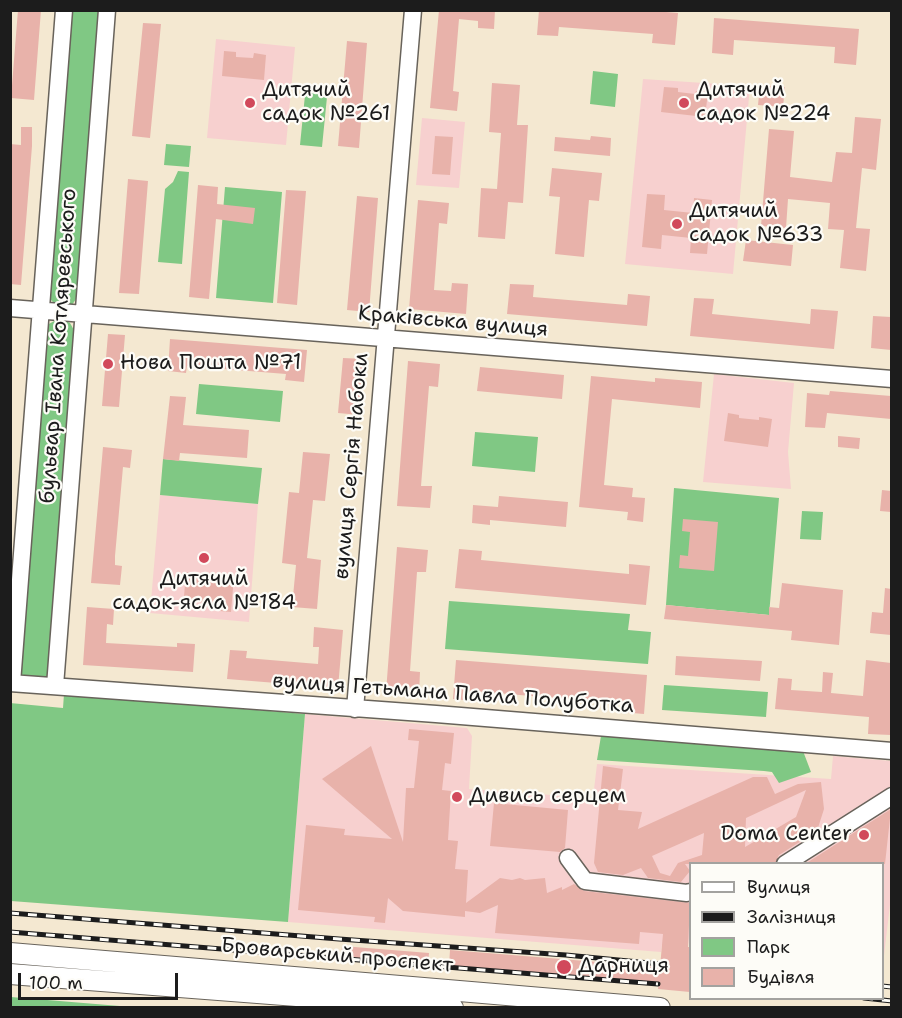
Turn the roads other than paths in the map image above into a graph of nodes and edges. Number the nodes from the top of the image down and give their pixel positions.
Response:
1 (64, 10) edge
2 (107, 10) edge
3 (413, 10) edge
4 (10, 308) edge
5 (40, 312) junction
6 (83, 315) junction
7 (385, 339) junction
8 (891, 379) edge
9 (11, 683) edge
10 (55, 686) junction
11 (355, 709) junction
12 (891, 751) edge
13 (891, 796) edge
14 (568, 858) dead end
15 (788, 862) edge
16 (689, 892) edge
17 (10, 953) edge
18 (10, 974) edge
19 (604, 1005) edge
20 (453, 1008) edge
21 (660, 1008) edge

1 - 5 street, бульвар Івана Котляревського
2 - 6 street, бульвар Івана Котляревського
3 - 7 street, вулиця Сергія Набоки
4 - 5 street, Краківська вулиця
5 - 6 street, Краківська вулиця
5 - 9 street, бульвар Івана Котляревського
6 - 7 street, Краківська вулиця
6 - 10 street, бульвар Івана Котляревського
7 - 8 street, Краківська вулиця
7 - 11 street, вулиця Сергія Набоки
9 - 10 street, вулиця Гетьмана Павла Полуботка
10 - 11 street, вулиця Гетьмана Павла Полуботка
11 - 12 street, вулиця Гетьмана Павла Полуботка
13 - 15 street
14 - 16 street
17 - 19 main road, Броварський проспект
18 - 20 main road, Броварський проспект
19 - 21 main road, Броварський проспект

